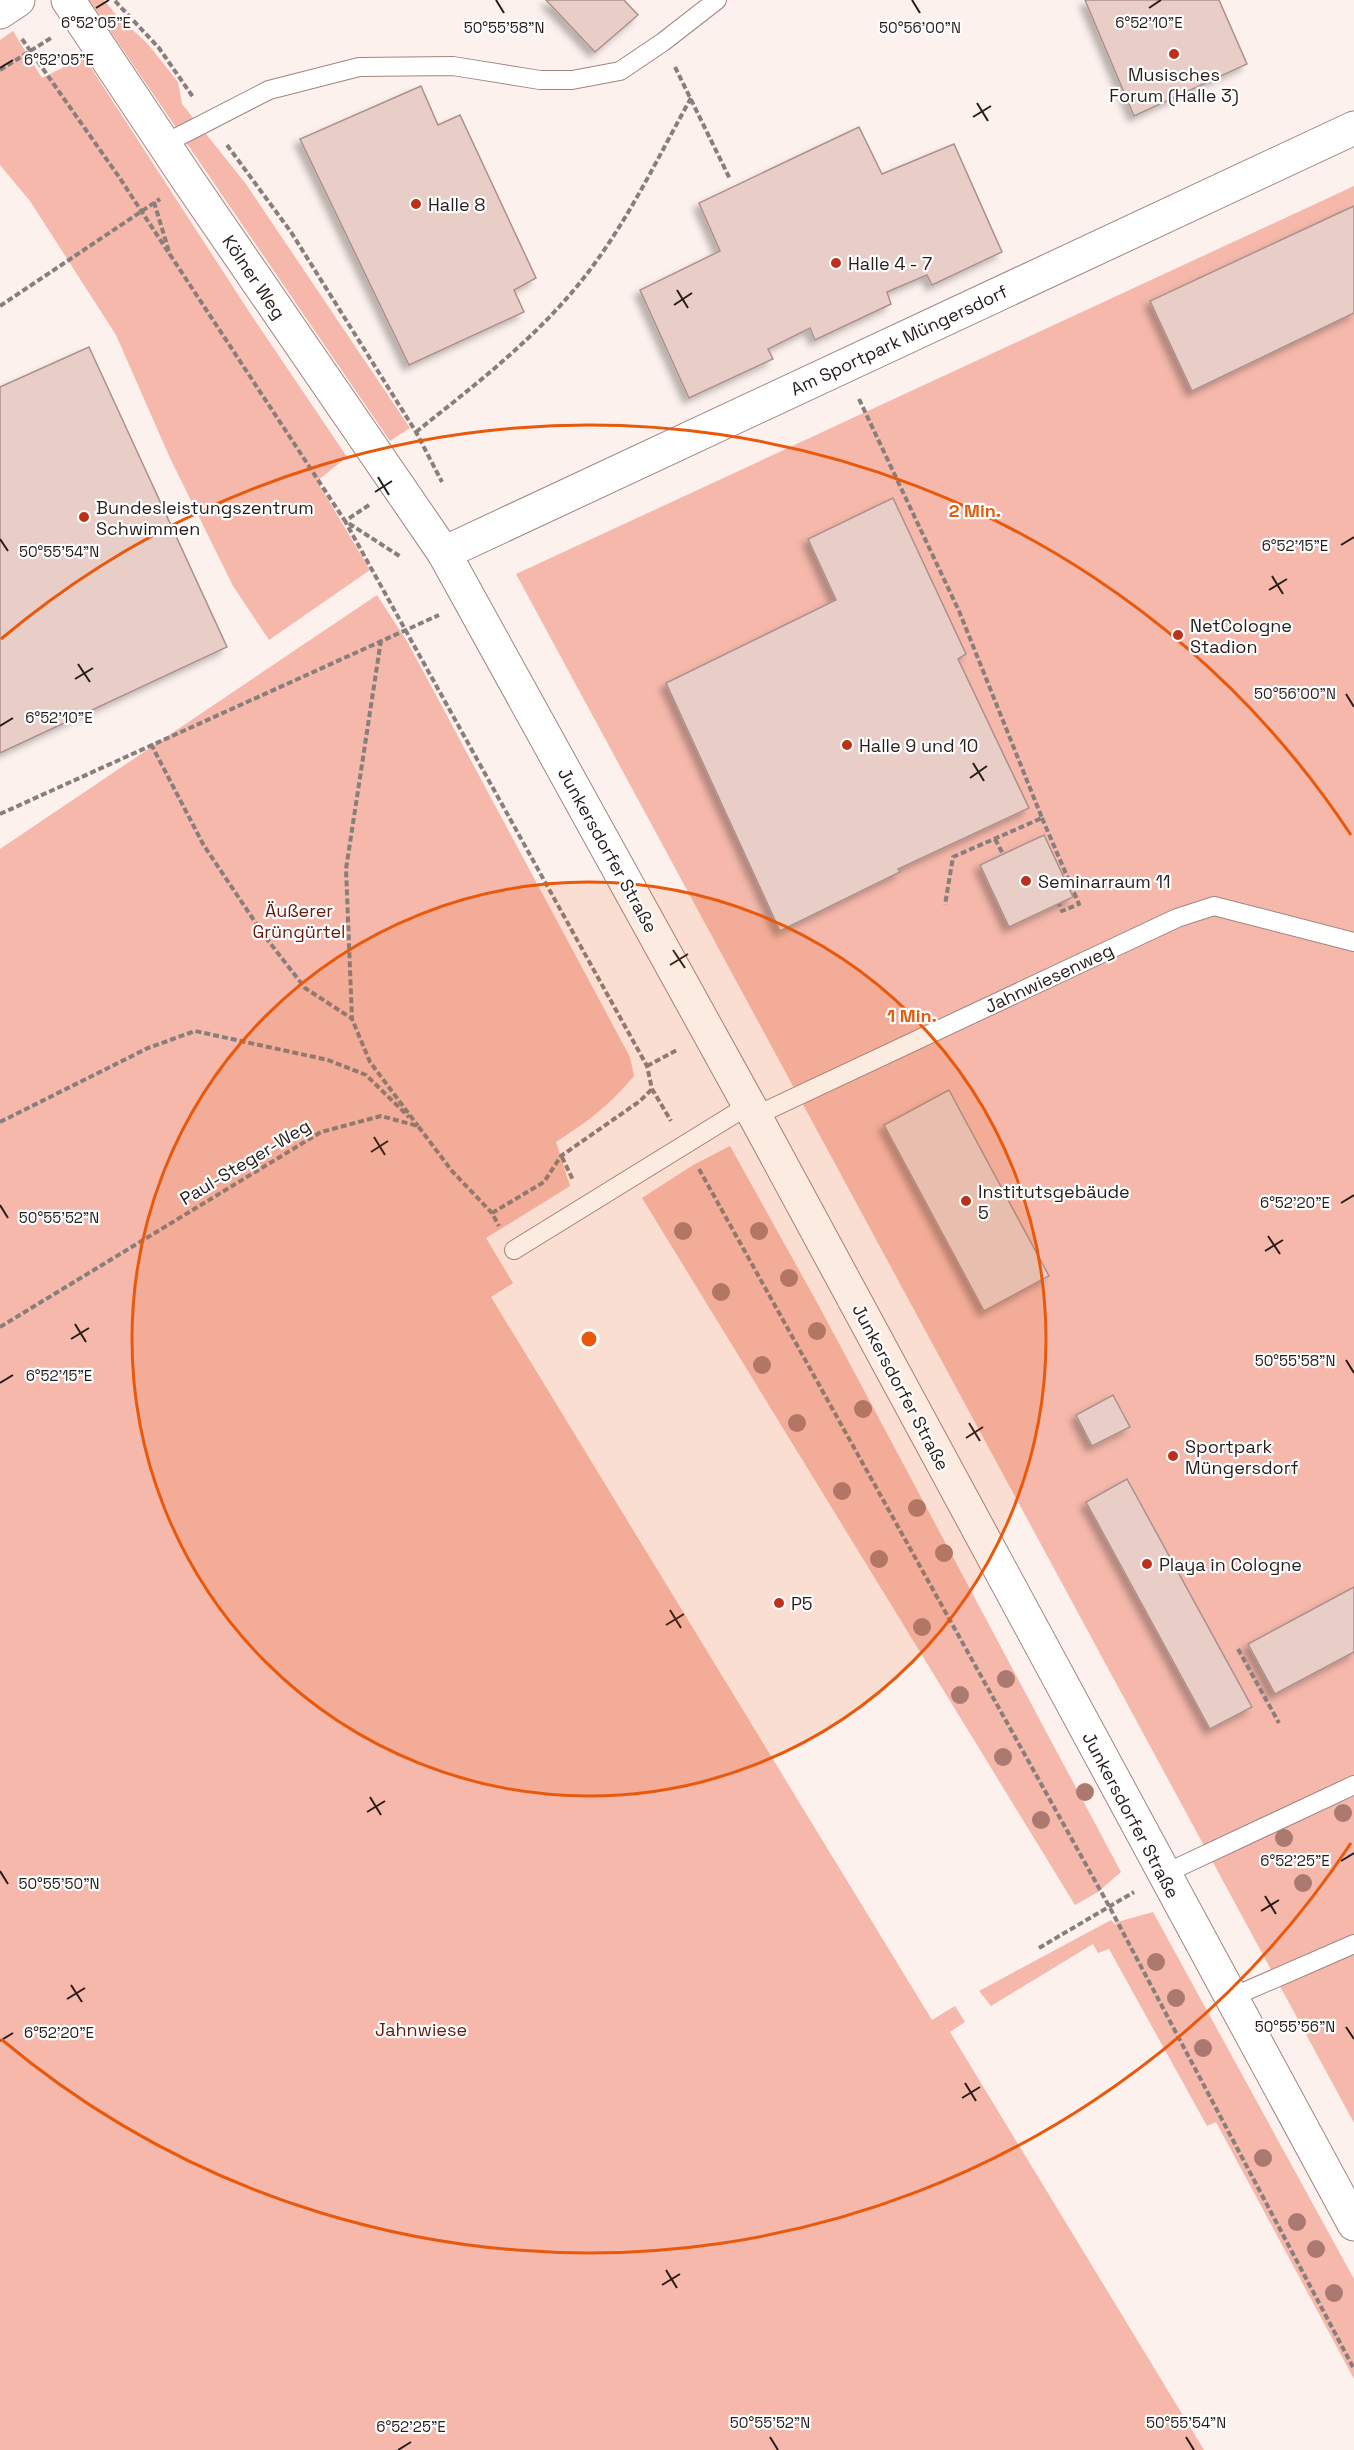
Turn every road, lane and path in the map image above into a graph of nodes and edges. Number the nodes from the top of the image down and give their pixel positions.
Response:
1 (68, 0) edge
2 (115, 0) edge
3 (717, 0) edge
4 (8, 7) edge
5 (663, 42) junction
6 (691, 98) junction
7 (208, 119) junction
8 (1354, 128) edge
9 (164, 144) junction
10 (730, 179) dead end
11 (188, 180) junction
12 (141, 213) junction
13 (0, 306) edge
14 (844, 365) junction
15 (416, 432) junction
16 (397, 486) junction
17 (444, 487) dead end
18 (345, 522) junction
19 (444, 553) junction
20 (470, 601) junction
21 (407, 630) junction
22 (381, 639) junction
23 (152, 744) junction
24 (0, 814) edge
25 (1042, 818) junction
26 (995, 838) junction
27 (1003, 854) dead end
28 (1059, 904) dead end
29 (945, 905) dead end
30 (1354, 942) edge
31 (352, 1019) junction
32 (652, 1089) junction
33 (752, 1111) junction
34 (0, 1122) edge
35 (418, 1126) junction
36 (685, 1144) junction
37 (514, 1250) dead end
38 (0, 1326) edge
39 (1238, 1649) dead end
40 (1279, 1723) dead end
41 (1354, 1785) edge
42 (1164, 1874) junction
43 (1109, 1906) junction
44 (1354, 1944) edge
45 (1039, 1947) dead end
46 (1230, 1998) junction
47 (1354, 2224) edge
48 (1354, 2369) edge

1 - 9 street, Kölner Weg
2 - 7 path
3 - 5 lane
4 - 12 path
5 - 6 path
5 - 7 lane
6 - 10 path
6 - 15 path
7 - 9 lane
7 - 15 path
8 - 14 street, Am Sportpark Müngersdorf
9 - 11 street, Kölner Weg
11 - 12 path
11 - 16 street, Kölner Weg
12 - 13 path
12 - 18 path
14 - 19 street, Am Sportpark Müngersdorf
14 - 25 path
15 - 17 path
16 - 18 path
16 - 19 street, Kölner Weg
18 - 21 path
19 - 20 street, Junkersdorfer Straße
20 - 21 path
20 - 33 street, Junkersdorfer Straße
21 - 22 path
21 - 32 path
22 - 23 path
22 - 31 path
23 - 24 path
23 - 31 path
25 - 26 path
25 - 28 path
26 - 27 path
26 - 29 path
30 - 33 lane, Jahnwiesenweg
31 - 35 path
32 - 35 path
32 - 36 path
33 - 36 lane, Jahnwiesenweg
33 - 42 street, Junkersdorfer Straße
34 - 35 path
35 - 38 path, Paul-Steger-Weg
36 - 37 lane, Jahnwiesenweg
36 - 43 path
39 - 40 path
41 - 42 lane
42 - 43 path
42 - 46 street, Junkersdorfer Straße
43 - 45 path
43 - 48 path
44 - 46 lane
46 - 47 street, Junkersdorfer Straße

